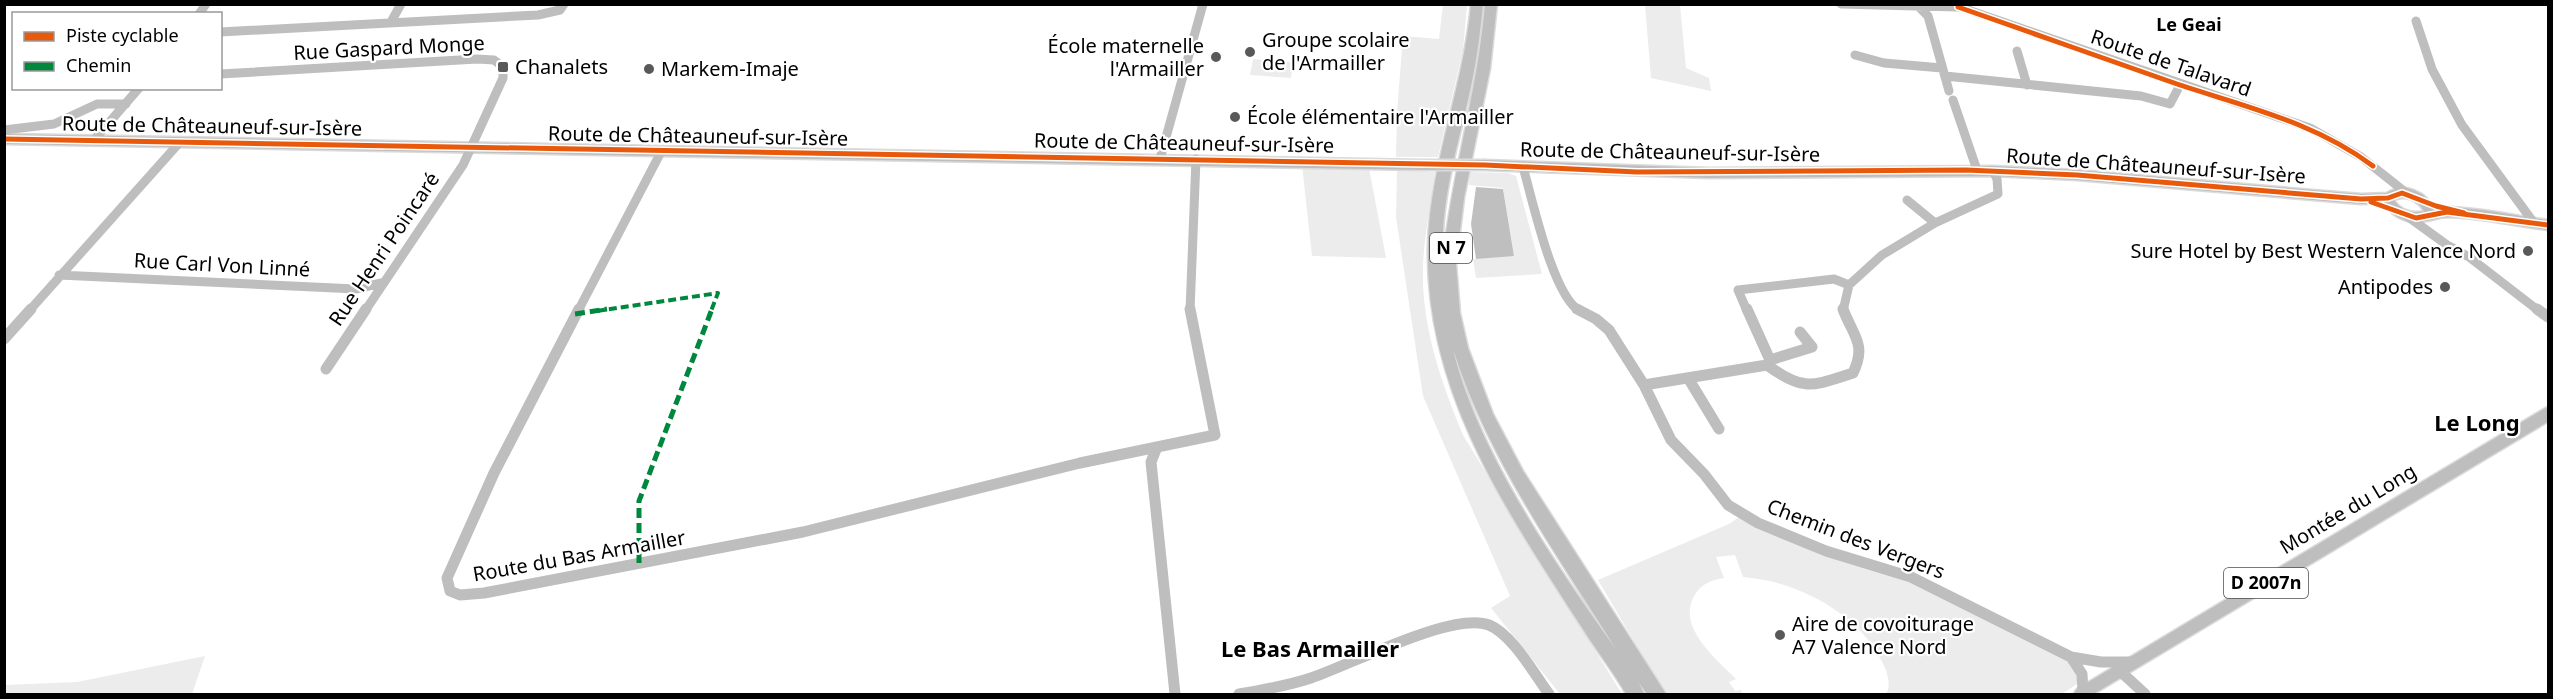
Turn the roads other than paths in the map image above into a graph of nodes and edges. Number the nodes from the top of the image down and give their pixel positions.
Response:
1 (401, 4) edge
2 (564, 4) edge
3 (1203, 4) edge
4 (1477, 4) edge
5 (1491, 4) edge
6 (1841, 4) edge
7 (1897, 5) edge
8 (1917, 6) edge
9 (1954, 6) edge
10 (1931, 8) edge
11 (2416, 21) dead end
12 (391, 22) junction
13 (222, 32) edge
14 (2017, 51) dead end
15 (1855, 55) dead end
16 (1944, 72) junction
17 (222, 74) edge
18 (2027, 85) junction
19 (2180, 85) junction
20 (137, 90) edge
21 (126, 104) junction
22 (4, 130) edge
23 (4, 139) edge
24 (94, 140) junction
25 (180, 142) junction
26 (471, 148) junction
27 (661, 152) junction
28 (1160, 159) junction
29 (1196, 159) junction
30 (2373, 166) junction
31 (1523, 167) junction
32 (1977, 170) junction
33 (1993, 171) junction
34 (2409, 195) junction
35 (1907, 200) dead end
36 (2391, 200) junction
37 (2426, 215) junction
38 (1935, 223) junction
39 (2534, 223) junction
40 (2548, 225) edge
41 (59, 275) junction
42 (381, 283) junction
43 (1849, 285) junction
44 (2548, 317) edge
45 (1800, 332) dead end
46 (4, 339) edge
47 (1768, 362) junction
48 (326, 369) dead end
49 (1688, 378) junction
50 (1644, 385) junction
51 (2547, 414) edge
52 (1719, 429) dead end
53 (1157, 447) junction
54 (2071, 657) junction
55 (2137, 661) junction
56 (2120, 671) junction
57 (1175, 694) edge
58 (1239, 694) edge
59 (1549, 694) edge
60 (1635, 694) edge
61 (1657, 694) edge
62 (2082, 694) edge
63 (2145, 694) edge

1 - 12 street
2 - 12 street
3 - 28 street
4 - 60 highway, N 7
5 - 61 highway, N 7
6 - 7 street
7 - 8 street
8 - 10 street
9 - 10 street, Route de Talavard
9 - 19 street, Route de Talavard
10 - 16 street
11 - 39 street
12 - 13 street
14 - 18 street
15 - 16 street
16 - 18 street
16 - 32 street
17 - 26 street, Rue Gaspard Monge
18 - 19 street
19 - 30 street, Route de Talavard
20 - 21 street
21 - 22 street
21 - 24 street
23 - 24 main road, Route de Châteauneuf-sur-Isère
24 - 25 main road, Route de Châteauneuf-sur-Isère
25 - 26 main road, Route de Châteauneuf-sur-Isère
25 - 41 street
26 - 27 main road, Route de Châteauneuf-sur-Isère
26 - 42 street, Rue Henri Poincaré
27 - 28 main road, Route de Châteauneuf-sur-Isère
27 - 53 street, Route du Bas Armailler
28 - 29 main road, Route de Châteauneuf-sur-Isère
29 - 31 main road, Route de Châteauneuf-sur-Isère, bridge
29 - 53 street
30 - 34 street, Route de Talavard
30 - 36 street, Route de Talavard
31 - 32 main road, Route de Châteauneuf-sur-Isère
31 - 50 street, Chemin des Vergers
32 - 33 main road, Route de Châteauneuf-sur-Isère
33 - 36 main road, Route de Châteauneuf-sur-Isère
33 - 38 street
34 - 36 main road
34 - 37 main road
35 - 38 street
36 - 37 main road
37 - 39 main road
37 - 44 street
38 - 43 street
39 - 40 main road
41 - 42 street, Rue Carl Von Linné
41 - 46 street
42 - 48 street, Rue Henri Poincaré
43 - 47 street
43 - 47 street
45 - 47 street
47 - 49 street
49 - 50 street
49 - 52 street
50 - 54 street, Chemin des Vergers
51 - 55 main road, Montée du Long / D 2007n
53 - 57 street
54 - 55 street, Chemin des Vergers
54 - 62 street
55 - 56 main road, Montée du Long / D 2007n
56 - 62 main road, Montée du Long / D 2007n
56 - 63 street
58 - 59 street

